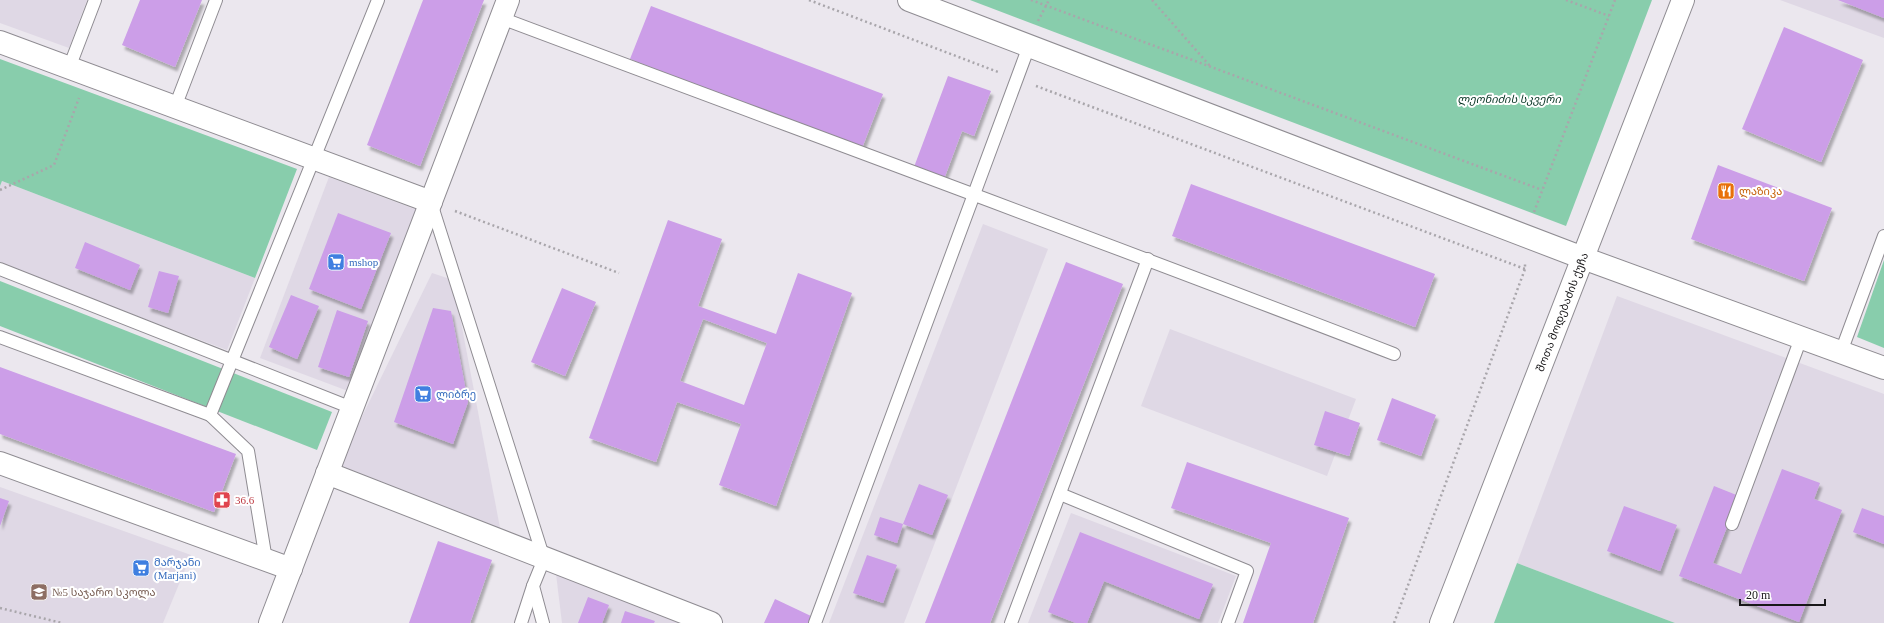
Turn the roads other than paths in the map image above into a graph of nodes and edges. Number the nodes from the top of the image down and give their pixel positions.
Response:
1 (95, 0) edge
2 (216, 0) edge
3 (378, 0) edge
4 (909, 0) edge
5 (1682, 0) edge
6 (504, 9) edge
7 (0, 42) edge
8 (1029, 46) junction
9 (78, 71) junction
10 (175, 107) junction
11 (315, 159) junction
12 (974, 196) junction
13 (431, 202) junction
14 (1884, 236) edge
15 (1583, 258) junction
16 (1148, 259) junction
17 (0, 269) edge
18 (0, 337) edge
19 (1802, 338) junction
20 (1841, 352) junction
21 (1394, 354) dead end
22 (234, 361) junction
23 (1884, 368) edge
24 (352, 408) junction
25 (210, 415) junction
26 (0, 463) edge
27 (327, 473) junction
28 (1060, 494) junction
29 (1732, 524) dead end
30 (544, 559) junction
31 (266, 560) junction
32 (291, 569) junction
33 (534, 586) junction
34 (277, 616) edge
35 (521, 623) edge
36 (543, 623) edge
37 (711, 623) edge
38 (815, 623) edge
39 (1011, 623) edge
40 (1228, 623) edge
41 (1441, 623) edge

1 - 9 lane
2 - 10 lane
3 - 11 lane
4 - 8 street
5 - 15 street, შოთა მოდებაძის ქუჩა
6 - 12 lane
6 - 13 street
7 - 9 street
8 - 12 lane
8 - 15 street
9 - 10 street
10 - 11 street
11 - 13 street
11 - 22 lane
12 - 16 lane
12 - 38 lane
13 - 24 street
13 - 30 lane
14 - 20 lane
15 - 19 street
15 - 41 street, შოთა მოდებაძის ქუჩა
16 - 21 lane
16 - 28 lane
17 - 22 lane
18 - 25 lane
19 - 20 street
19 - 29 lane
20 - 23 street
22 - 24 lane
22 - 25 lane
24 - 27 street
25 - 31 lane
26 - 31 street
27 - 30 street
27 - 32 street
28 - 39 lane
28 - 40 lane
30 - 33 lane
30 - 37 street
31 - 32 street
32 - 34 street
33 - 35 lane
33 - 36 lane

